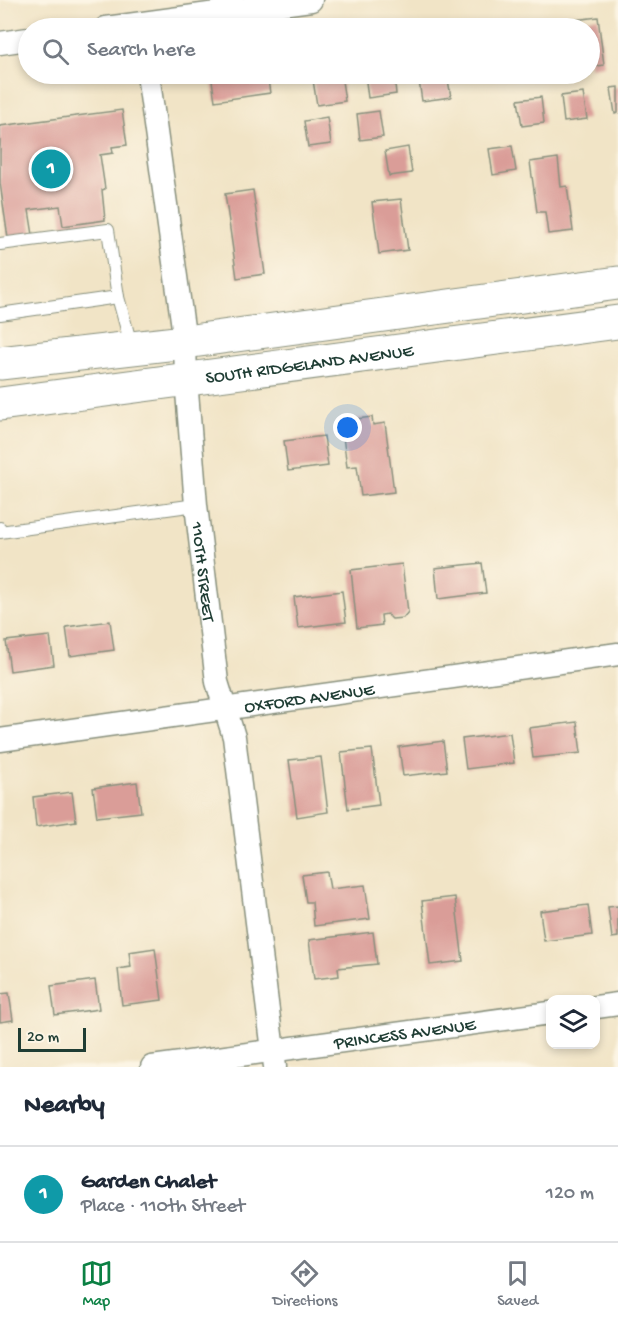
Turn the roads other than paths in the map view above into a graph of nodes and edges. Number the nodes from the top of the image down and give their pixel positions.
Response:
1 (310, 0) edge
2 (193, 18) edge
3 (18, 40) edge
4 (0, 43) edge
5 (149, 84) edge
6 (0, 244) edge
7 (618, 283) edge
8 (118, 297) junction
9 (0, 314) edge
10 (618, 322) edge
11 (185, 342) junction
12 (132, 348) junction
13 (0, 363) edge
14 (186, 379) junction
15 (0, 404) edge
16 (196, 505) junction
17 (0, 530) edge
18 (618, 654) edge
19 (225, 709) junction
20 (0, 740) edge
21 (618, 1004) edge
22 (600, 1006) edge
23 (546, 1014) edge
24 (274, 1059) edge
25 (152, 1067) edge

1 - 2 street
3 - 4 street
5 - 11 street, 110TH STREET
6 - 8 lane
7 - 11 main road, SOUTH RIDGELAND AVENUE
8 - 9 lane
8 - 12 lane
10 - 14 main road, SOUTH RIDGELAND AVENUE
11 - 12 main road, SOUTH RIDGELAND AVENUE
11 - 14 street, 110TH STREET
12 - 13 main road, SOUTH RIDGELAND AVENUE
14 - 15 main road, SOUTH RIDGELAND AVENUE
14 - 16 street, 110TH STREET
16 - 17 lane
16 - 19 street, 110TH STREET
18 - 19 street, OXFORD AVENUE
19 - 20 street, OXFORD AVENUE
19 - 24 street, 110TH STREET
21 - 22 street
23 - 24 street, PRINCESS AVENUE
24 - 25 street, PRINCESS AVENUE

